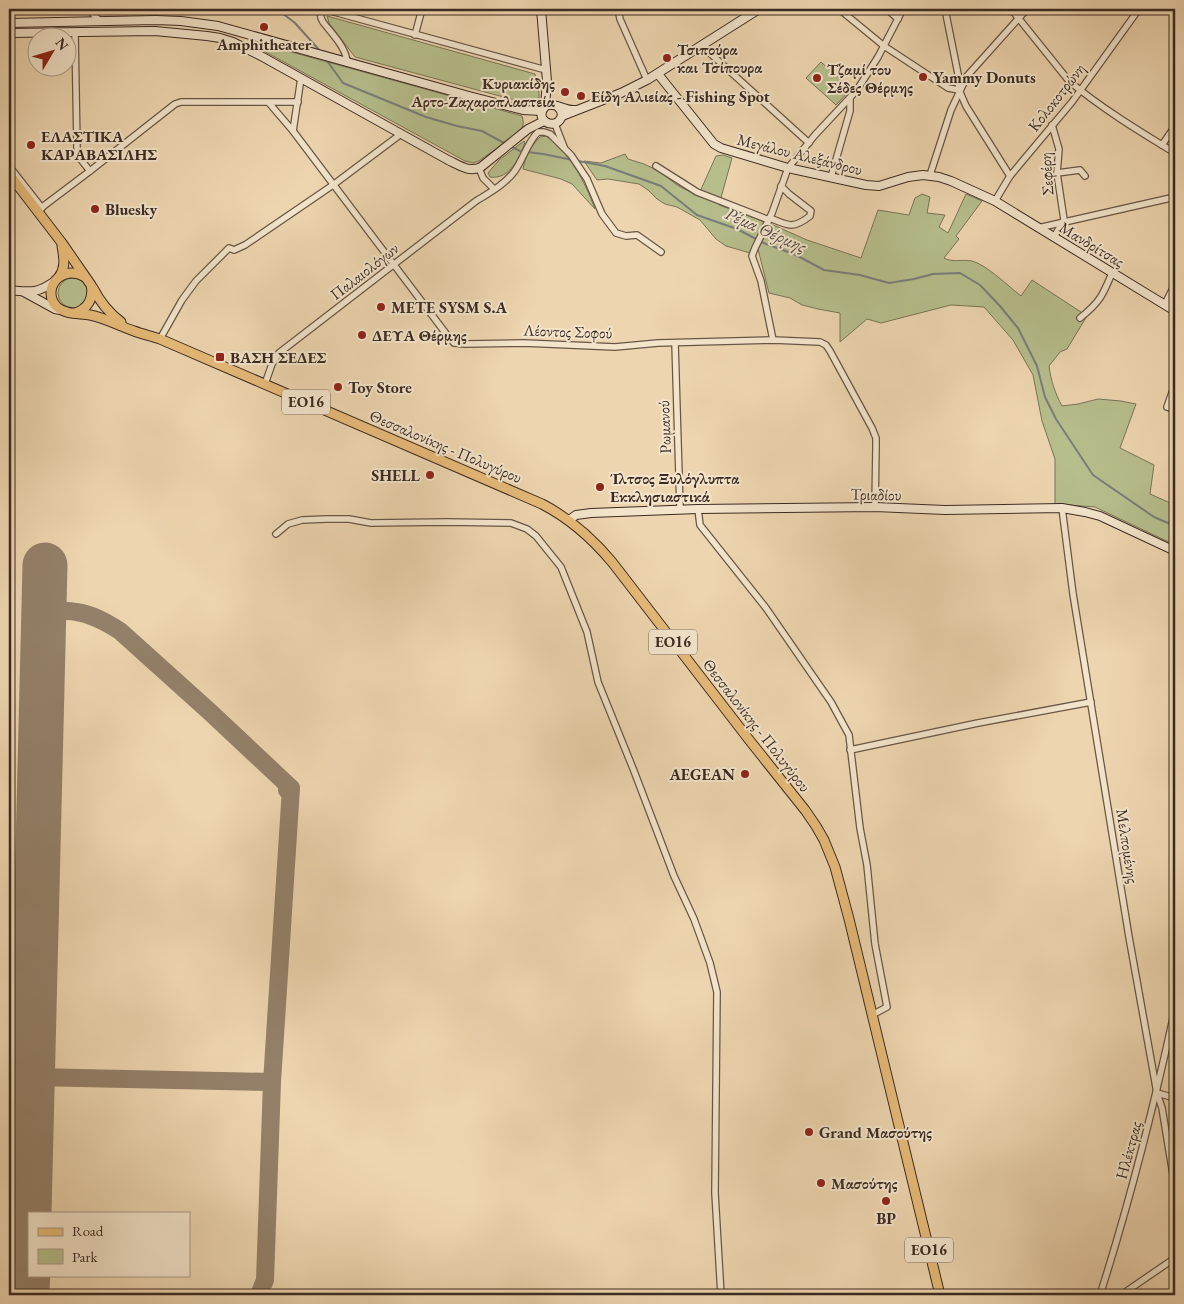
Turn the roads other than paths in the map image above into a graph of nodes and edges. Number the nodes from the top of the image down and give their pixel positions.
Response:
1 (88, 9) edge
2 (322, 9) edge
3 (422, 9) edge
4 (541, 9) edge
5 (618, 9) edge
6 (759, 9) edge
7 (839, 9) edge
8 (887, 9) edge
9 (903, 9) edge
10 (945, 9) edge
11 (1011, 9) edge
12 (1027, 9) edge
13 (1139, 9) edge
14 (898, 19) junction
15 (1019, 19) junction
16 (100, 21) junction
17 (9, 23) edge
18 (207, 24) junction
19 (78, 33) edge
20 (9, 34) edge
21 (28, 34) edge
22 (415, 35) junction
23 (207, 36) junction
24 (702, 46) junction
25 (884, 46) junction
26 (347, 62) junction
27 (546, 70) junction
28 (658, 74) junction
29 (76, 78) edge
30 (301, 78) junction
31 (647, 80) junction
32 (547, 81) junction
33 (959, 90) junction
34 (1080, 90) junction
35 (850, 99) junction
36 (298, 102) junction
37 (269, 103) junction
38 (557, 106) junction
39 (543, 109) junction
40 (579, 109) junction
41 (562, 116) junction
42 (544, 121) junction
43 (555, 124) junction
44 (1052, 125) junction
45 (1175, 126) edge
46 (293, 131) junction
47 (401, 134) junction
48 (809, 143) junction
49 (1162, 145) junction
50 (564, 149) junction
51 (1175, 153) edge
52 (9, 166) edge
53 (656, 166) dead end
54 (480, 168) junction
55 (788, 168) junction
56 (90, 171) junction
57 (1057, 173) junction
58 (9, 174) edge
59 (930, 175) junction
60 (1010, 176) junction
61 (1085, 176) dead end
62 (831, 177) junction
63 (333, 185) junction
64 (781, 186) junction
65 (494, 189) junction
66 (1175, 197) edge
67 (995, 201) junction
68 (39, 209) junction
69 (769, 219) junction
70 (1063, 222) junction
71 (1038, 228) junction
72 (1054, 237) junction
73 (62, 243) junction
74 (661, 252) dead end
75 (394, 265) junction
76 (1112, 272) junction
77 (57, 279) junction
78 (88, 281) junction
79 (1175, 284) edge
80 (9, 290) edge
81 (24, 292) junction
82 (1165, 304) junction
83 (62, 311) junction
84 (1175, 311) edge
85 (74, 313) junction
86 (1080, 318) dead end
87 (134, 331) junction
88 (160, 339) junction
89 (773, 340) junction
90 (675, 343) junction
91 (265, 384) junction
92 (1175, 384) edge
93 (1175, 410) edge
94 (875, 507) junction
95 (1062, 508) junction
96 (698, 509) junction
97 (680, 510) junction
98 (568, 520) junction
99 (276, 534) dead end
100 (1175, 551) edge
101 (1091, 702) junction
102 (850, 750) junction
103 (1175, 1009) edge
104 (872, 1015) junction
105 (1156, 1093) junction
106 (1175, 1098) edge
107 (1175, 1187) edge
108 (1175, 1258) edge
109 (721, 1295) edge
110 (940, 1295) edge
111 (1100, 1295) edge
112 (1121, 1295) edge

1 - 16 street
2 - 22 street
2 - 26 street
3 - 22 street
4 - 27 main road
5 - 31 street
6 - 24 main road
7 - 25 street
8 - 14 street
9 - 14 street
10 - 33 street
11 - 15 street
12 - 15 street
13 - 34 street, Κολοκοτρώνη
14 - 25 street
15 - 33 street
15 - 34 street
16 - 17 main road
16 - 18 main road
18 - 23 main road
18 - 26 main road
19 - 23 main road
20 - 21 main road
22 - 27 street
23 - 30 main road
24 - 28 main road
24 - 48 street
25 - 33 street
25 - 35 street
26 - 39 main road
27 - 32 main road
28 - 31 main road
28 - 55 main road, Μεγάλου Αλεξάνδρου
29 - 56 street
30 - 36 street
30 - 47 main road
31 - 40 main road
32 - 38 main road
32 - 39 main road
33 - 59 street
33 - 60 street
34 - 44 street, Κολοκοτρώνη
34 - 49 street
35 - 48 street
35 - 62 street
36 - 37 street
36 - 46 street
37 - 46 street, Λέοντος Σοφού
37 - 56 street
38 - 39 main road
38 - 40 main road
38 - 41 main road
39 - 42 main road
40 - 41 main road
41 - 43 main road
42 - 43 main road
42 - 54 main road
43 - 50 street
44 - 57 street, Σεφέρη
44 - 60 street, Κολοκοτρώνη
45 - 49 street
46 - 63 street, Λέοντος Σοφού
47 - 54 main road
47 - 63 street
48 - 55 street
49 - 51 street
50 - 65 street, Παλαιολόγων
50 - 74 street
52 - 68 street
53 - 69 street
54 - 65 street
55 - 62 main road, Μεγάλου Αλεξάνδρου
55 - 64 street
56 - 68 street
57 - 61 street
57 - 70 street, Σεφέρη
58 - 68 main road, Θεσσαλονίκης - Πολυγύρου / ΕΟ16
59 - 62 main road, Μεγάλου Αλεξάνδρου
59 - 67 main road, Μεγάλου Αλεξάνδρου
60 - 67 street, Κολοκοτρώνη
63 - 75 street, Λέοντος Σοφού
63 - 88 street
64 - 69 street
64 - 69 street
65 - 75 street, Παλαιολόγων
66 - 70 street
67 - 71 main road, Μανδρίτσας
68 - 73 main road, Θεσσαλονίκης - Πολυγύρου / ΕΟ16
69 - 89 street
70 - 71 street
70 - 72 street
71 - 72 main road, Μανδρίτσας
72 - 76 main road, Μανδρίτσας
73 - 77 main road
73 - 78 main road, Θεσσαλονίκης - Πολυγύρου / ΕΟ16
75 - 90 street, Λέοντος Σοφού
75 - 91 street, Παλαιολόγων
76 - 82 main road, Μανδρίτσας
76 - 86 street
77 - 78 main road
77 - 81 main road
77 - 83 main road
78 - 85 main road
78 - 87 main road, Θεσσαλονίκης - Πολυγύρου / ΕΟ16
79 - 82 street
80 - 81 main road
81 - 83 main road
82 - 84 main road, Μανδρίτσας
83 - 85 main road, ΕΟ16
85 - 87 main road, Θεσσαλονίκης - Πολυγύρου / ΕΟ16
87 - 88 main road, Θεσσαλονίκης - Πολυγύρου / ΕΟ16
88 - 91 main road, Θεσσαλονίκης - Πολυγύρου / ΕΟ16
89 - 90 street, Λέοντος Σοφού
89 - 94 street, Λέοντος Σοφού
90 - 97 street, Ρωμανού
91 - 98 main road, Θεσσαλονίκης - Πολυγύρου / ΕΟ16
92 - 93 street
94 - 95 main road, Τριαδίου
94 - 96 main road, Τριαδίου
95 - 100 main road, Τριαδίου
95 - 101 street, Μελπομένης
96 - 97 main road, Τριαδίου
96 - 102 street
97 - 98 main road, Τριαδίου
98 - 104 main road, Θεσσαλονίκης - Πολυγύρου / ΕΟ16
99 - 109 street
101 - 102 street
101 - 105 street, Μελπομένης
102 - 104 street
103 - 105 street, Ηλέκτρας
104 - 110 main road, Θεσσαλονίκης - Πολυγύρου / ΕΟ16
105 - 106 street
105 - 107 street, Μελπομένης
105 - 111 street, Ηλέκτρας
108 - 112 street

